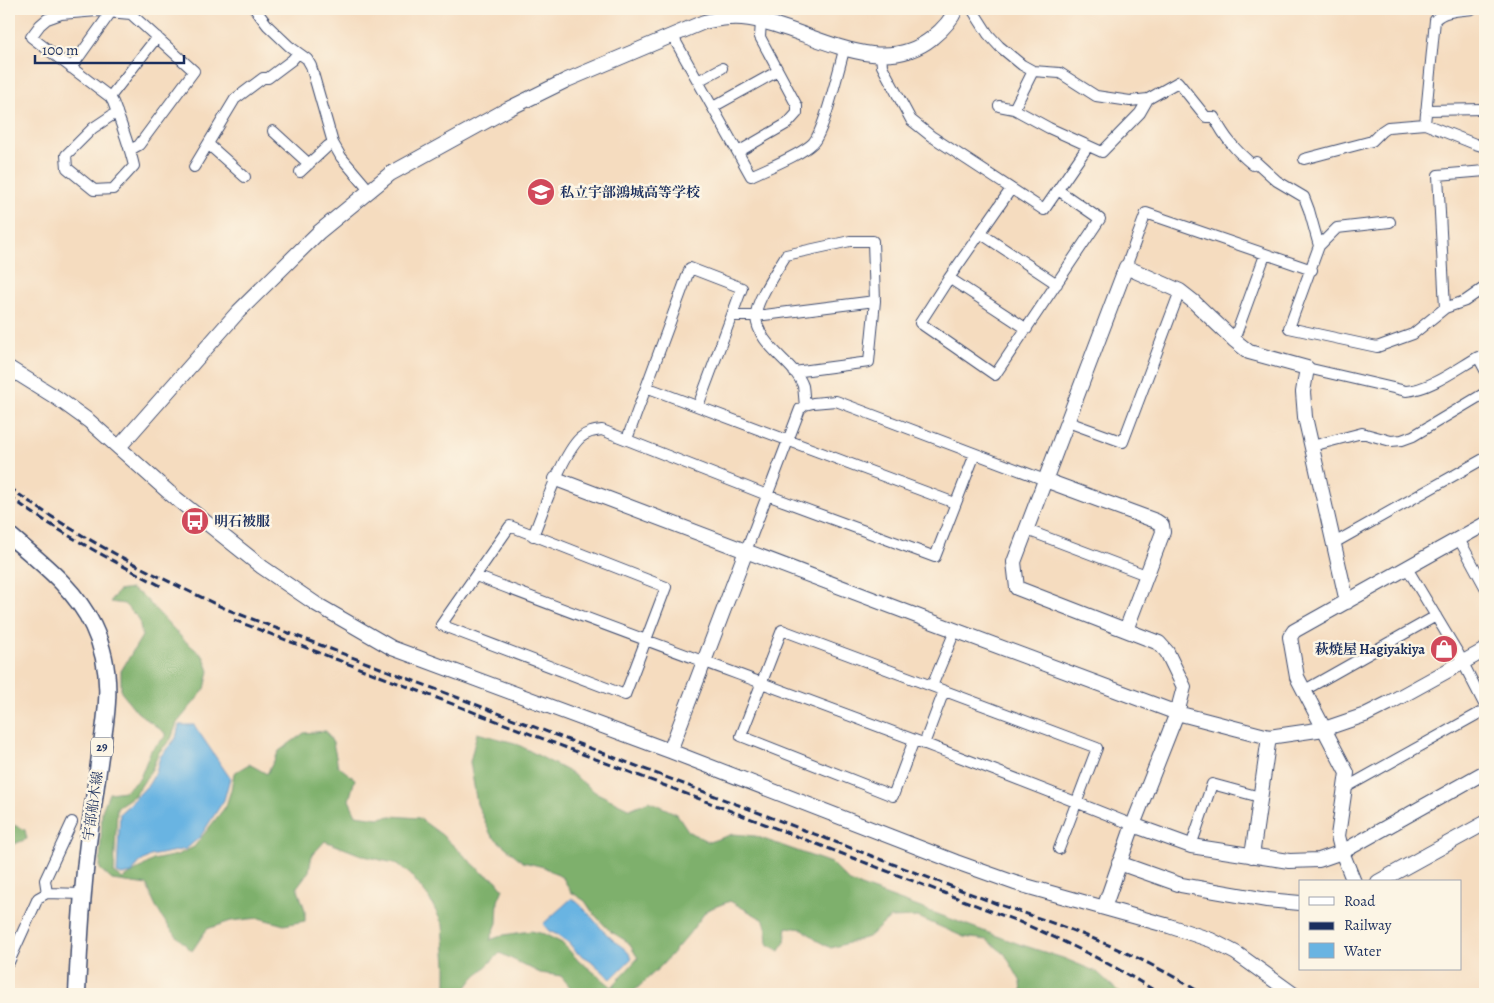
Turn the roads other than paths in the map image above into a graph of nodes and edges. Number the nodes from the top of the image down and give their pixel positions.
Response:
1 (255, 9) edge
2 (956, 9) edge
3 (972, 9) edge
4 (1472, 9) edge
5 (132, 11) edge
6 (112, 12) junction
7 (761, 22) junction
8 (672, 35) junction
9 (156, 37) junction
10 (845, 47) junction
11 (298, 53) junction
12 (881, 55) junction
13 (70, 68) junction
14 (722, 68) dead end
15 (778, 71) junction
16 (1033, 71) junction
17 (698, 81) junction
18 (110, 97) junction
19 (1148, 99) junction
20 (999, 106) dead end
21 (713, 107) junction
22 (1014, 109) junction
23 (1485, 109) edge
24 (1426, 110) junction
25 (117, 112) junction
26 (1425, 124) junction
27 (273, 131) dead end
28 (333, 143) junction
29 (208, 144) junction
30 (1088, 146) junction
31 (1485, 147) edge
32 (130, 150) junction
33 (738, 152) junction
34 (1304, 159) dead end
35 (309, 164) junction
36 (194, 167) dead end
37 (1485, 171) edge
38 (300, 172) dead end
39 (245, 177) dead end
40 (1011, 189) junction
41 (369, 190) junction
42 (1058, 190) junction
43 (1390, 222) dead end
44 (980, 233) junction
45 (1319, 246) junction
46 (1265, 255) junction
47 (1126, 267) junction
48 (1312, 270) junction
49 (949, 278) junction
50 (1057, 284) junction
51 (1485, 287) edge
52 (1180, 291) junction
53 (875, 301) junction
54 (1445, 308) junction
55 (732, 316) junction
56 (756, 316) junction
57 (1027, 329) junction
58 (1234, 340) junction
59 (9, 368) edge
60 (1306, 368) junction
61 (1485, 370) edge
62 (794, 372) junction
63 (646, 387) junction
64 (1485, 393) edge
65 (805, 405) junction
66 (698, 406) junction
67 (1068, 422) junction
68 (627, 439) junction
69 (788, 440) junction
70 (1312, 446) junction
71 (119, 448) junction
72 (975, 454) junction
73 (1485, 458) edge
74 (556, 479) junction
75 (1045, 480) junction
76 (767, 495) junction
77 (955, 503) junction
78 (1485, 524) edge
79 (1027, 530) junction
80 (9, 535) edge
81 (533, 536) junction
82 (1459, 540) junction
83 (1334, 543) junction
84 (746, 550) junction
85 (1407, 568) junction
86 (1146, 575) junction
87 (476, 576) junction
88 (1485, 587) edge
89 (1348, 602) junction
90 (1436, 616) junction
91 (1126, 630) junction
92 (955, 631) junction
93 (646, 641) junction
94 (1485, 650) edge
95 (704, 661) junction
96 (1463, 663) junction
97 (760, 682) junction
98 (932, 686) junction
99 (944, 691) junction
100 (1303, 691) junction
101 (1485, 706) edge
102 (1485, 710) edge
103 (1176, 713) junction
104 (1324, 729) junction
105 (1269, 737) junction
106 (919, 742) junction
107 (670, 751) junction
108 (1485, 772) edge
109 (1345, 788) junction
110 (1260, 797) junction
111 (1077, 802) junction
112 (72, 822) dead end
113 (1485, 823) edge
114 (1133, 825) junction
115 (1191, 846) junction
116 (1059, 849) dead end
117 (1342, 852) junction
118 (1252, 856) junction
119 (1119, 863) junction
120 (1353, 880) edge
121 (1382, 880) edge
122 (46, 893) junction
123 (82, 894) junction
124 (1299, 903) edge
125 (1104, 908) junction
126 (9, 962) edge
127 (1290, 992) edge
128 (76, 994) edge

1 - 11 street
2 - 12 street
3 - 16 street
4 - 24 street
5 - 6 street
5 - 9 street
6 - 13 street
6 - 13 street
7 - 8 street
7 - 10 street
7 - 15 street
8 - 17 street
8 - 41 street
9 - 18 street
9 - 32 street
10 - 12 street
10 - 33 street
11 - 28 street
11 - 29 street
12 - 40 street
13 - 18 street
14 - 17 street
15 - 21 street
15 - 33 street
16 - 19 street
16 - 22 street
17 - 21 street
18 - 25 street
19 - 30 street
19 - 45 street
20 - 22 street
21 - 33 street
22 - 30 street
23 - 24 street
24 - 26 street
25 - 32 street
25 - 32 street
26 - 31 street
26 - 34 street
27 - 35 street
28 - 35 street
28 - 41 street
29 - 36 street
29 - 39 street
30 - 42 street
35 - 38 street
37 - 54 street
40 - 42 street
40 - 44 street
41 - 71 street
42 - 50 street
43 - 45 street
44 - 49 street
44 - 50 street
45 - 48 street
46 - 47 street
46 - 48 street
46 - 58 street
47 - 52 street
47 - 67 street
48 - 54 street
49 - 57 street
49 - 57 street
50 - 57 street
51 - 54 street
52 - 58 street
52 - 67 street
53 - 56 street
53 - 56 street
53 - 62 street
55 - 56 street
55 - 63 street
55 - 66 street
56 - 62 street
58 - 60 street
59 - 71 street
60 - 61 street
60 - 70 street
62 - 65 street
63 - 66 street
63 - 68 street
64 - 70 street
65 - 69 street
65 - 72 street
66 - 69 street
67 - 75 street
68 - 74 street
68 - 76 street
69 - 76 street
69 - 77 street
70 - 83 street
71 - 107 street
72 - 75 street
72 - 77 street
73 - 83 street
74 - 81 street
74 - 84 street
75 - 79 street
75 - 86 street
76 - 77 street
76 - 84 street
78 - 82 street
79 - 86 street
79 - 91 street
80 - 123 main road, 宇部船木線 / 29
81 - 87 street
81 - 93 street
82 - 85 street
82 - 88 street
83 - 89 street
84 - 92 street
84 - 95 street
85 - 89 street
85 - 90 street
86 - 91 street
87 - 93 street
87 - 93 street
89 - 100 street
90 - 96 street
90 - 100 street
91 - 103 street
92 - 98 street
92 - 103 street
93 - 95 street
94 - 96 street
95 - 97 street
95 - 107 street
96 - 101 street
96 - 104 street
97 - 98 street
97 - 106 street
97 - 106 street
98 - 99 street
99 - 106 street
99 - 111 street
100 - 104 street
102 - 109 street
103 - 105 street
103 - 114 street
104 - 105 street
104 - 109 street
105 - 110 street
106 - 111 street
107 - 125 street
108 - 117 street
109 - 117 street
110 - 115 street
110 - 118 street
111 - 114 street
111 - 116 street
112 - 122 street
113 - 121 street
114 - 115 street
114 - 119 street
115 - 118 street
117 - 118 street
117 - 120 street
119 - 124 street
119 - 125 street
122 - 123 street
122 - 126 street
123 - 128 main road, 宇部船木線 / 29
125 - 127 street

